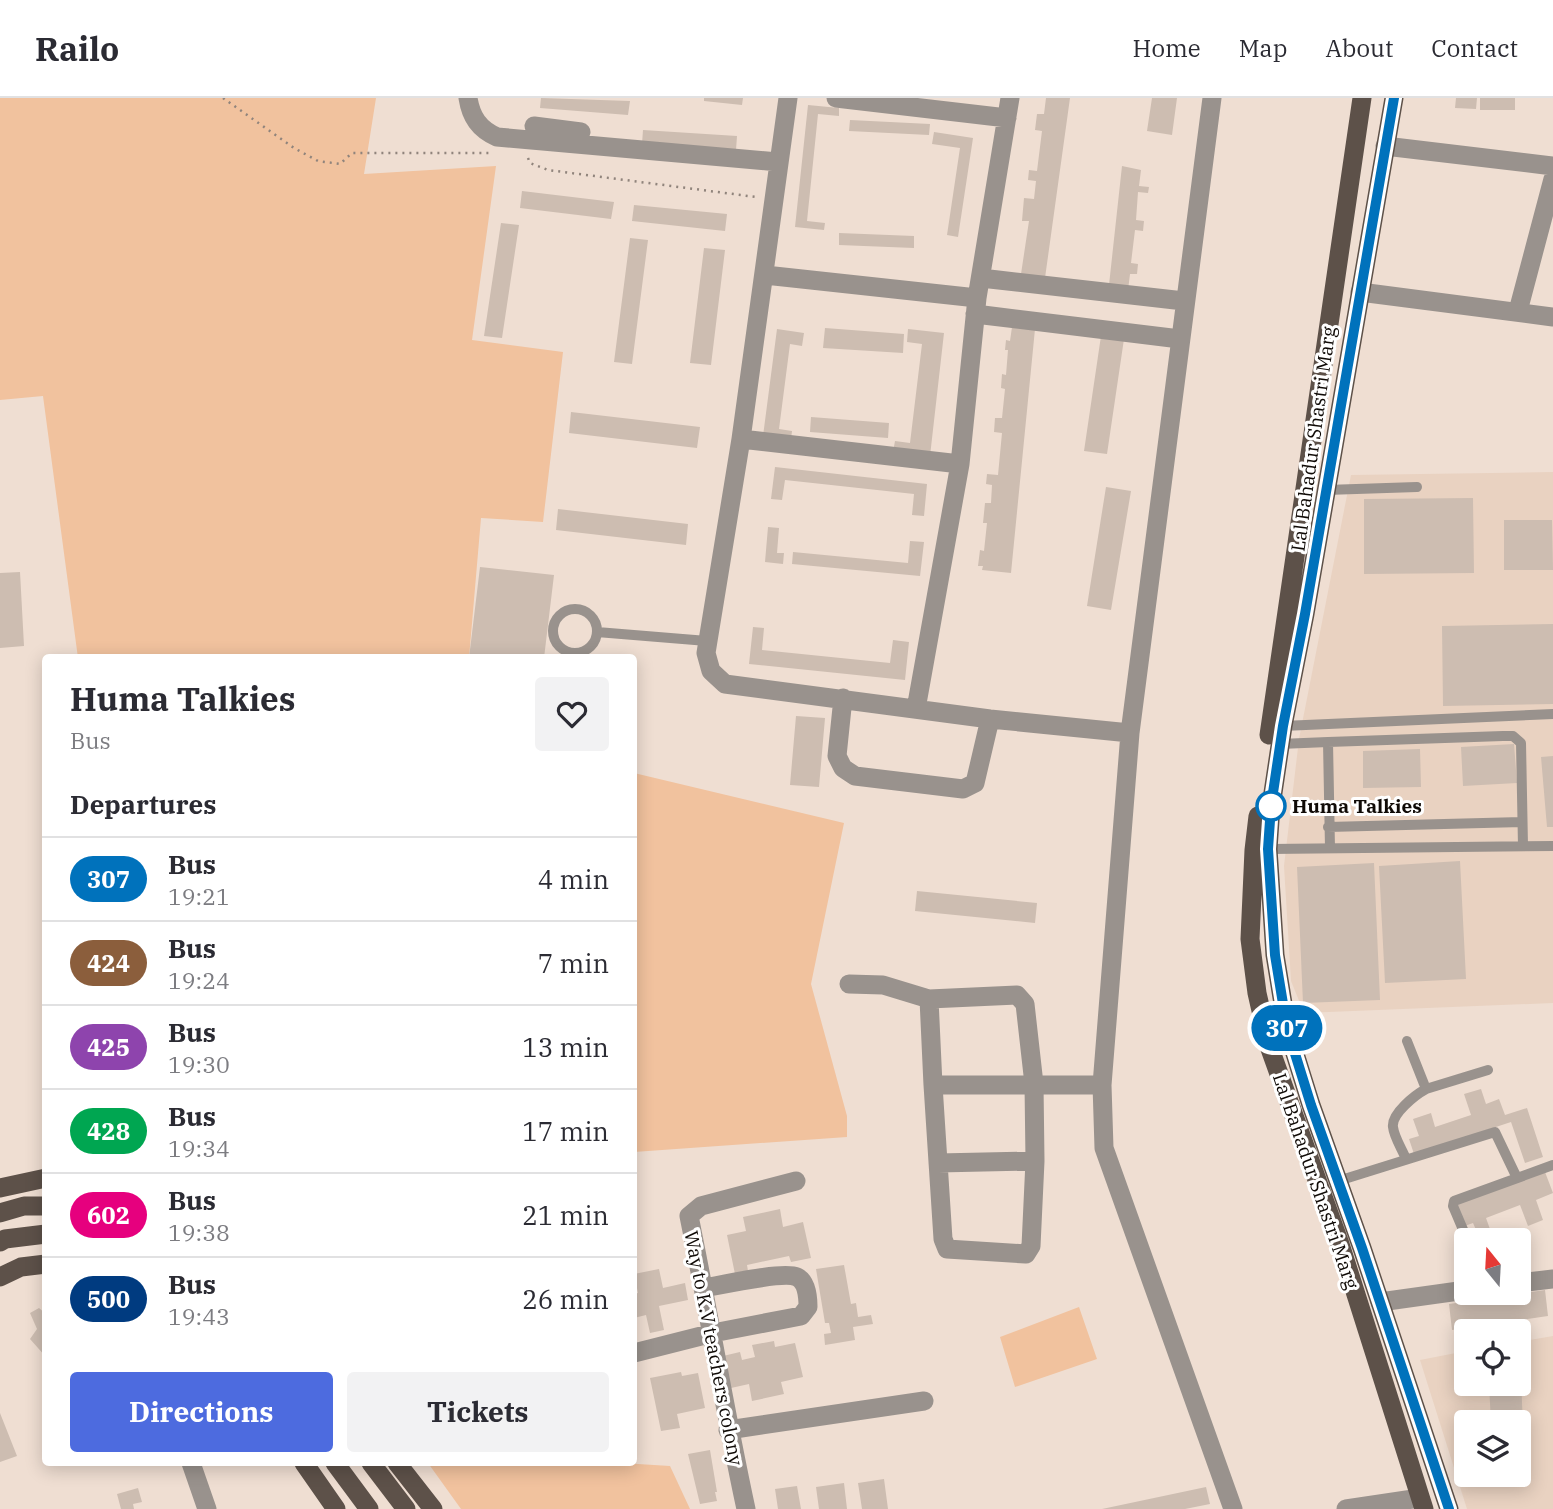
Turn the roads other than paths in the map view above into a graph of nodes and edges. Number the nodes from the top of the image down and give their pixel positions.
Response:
1 (468, 98) edge
2 (788, 98) edge
3 (836, 98) edge
4 (1010, 98) edge
5 (1212, 98) edge
6 (1362, 98) edge
7 (1394, 98) edge
8 (1007, 118) junction
9 (1385, 146) junction
10 (778, 162) junction
11 (1553, 166) edge
12 (1553, 179) edge
13 (765, 275) junction
14 (981, 278) junction
15 (1360, 292) junction
16 (1184, 301) junction
17 (976, 306) junction
18 (1518, 311) junction
19 (1553, 317) edge
20 (1180, 339) junction
21 (741, 439) junction
22 (960, 464) junction
23 (1417, 487) dead end
24 (1326, 490) junction
25 (597, 632) junction
26 (707, 642) junction
27 (844, 698) junction
28 (916, 709) junction
29 (1553, 714) edge
30 (990, 719) junction
31 (1130, 733) junction
32 (1282, 735) junction
33 (1328, 742) junction
34 (1522, 822) junction
35 (1328, 827) junction
36 (1523, 846) junction
37 (1553, 846) edge
38 (1330, 848) junction
39 (1261, 850) junction
40 (849, 984) dead end
41 (929, 999) junction
42 (1407, 1041) dead end
43 (1488, 1070) dead end
44 (933, 1084) junction
45 (1034, 1084) junction
46 (1102, 1085) junction
47 (1426, 1089) junction
48 (1406, 1159) junction
49 (1035, 1161) junction
50 (938, 1163) junction
51 (1553, 1165) edge
52 (42, 1178) edge
53 (1517, 1178) junction
54 (796, 1181) dead end
55 (1338, 1181) junction
56 (1, 1183) edge
57 (42, 1206) edge
58 (0, 1213) edge
59 (1462, 1228) edge
60 (42, 1234) edge
61 (0, 1242) edge
62 (42, 1264) edge
63 (0, 1277) edge
64 (1553, 1279) edge
65 (1531, 1282) edge
66 (704, 1288) junction
67 (1454, 1292) edge
68 (1380, 1302) junction
69 (713, 1333) junction
70 (637, 1352) edge
71 (924, 1401) dead end
72 (729, 1430) junction
73 (192, 1466) edge
74 (306, 1466) edge
75 (337, 1466) edge
76 (373, 1466) edge
77 (399, 1466) edge
78 (1422, 1504) edge
79 (207, 1509) edge
80 (336, 1509) edge
81 (369, 1509) edge
82 (406, 1509) edge
83 (433, 1509) edge
84 (746, 1509) edge
85 (1233, 1509) edge
86 (1346, 1509) edge
87 (1449, 1509) edge

1 - 10 street
2 - 10 street
3 - 8 street
4 - 8 street
5 - 16 street
6 - 39 main road, Lal Bahadur Shastri Marg
7 - 9 main road, Lal Bahadur Shastri Marg
8 - 14 street
9 - 11 street
9 - 15 main road, Lal Bahadur Shastri Marg
10 - 13 street
12 - 18 street
13 - 17 street
13 - 21 street
14 - 16 street
14 - 17 street
15 - 18 street
15 - 24 main road, Lal Bahadur Shastri Marg
16 - 20 street
17 - 20 street
17 - 22 street
18 - 19 street
20 - 31 street
21 - 22 street
21 - 26 street
22 - 28 street
23 - 24 lane
24 - 32 main road, Lal Bahadur Shastri Marg
25 - 25 lane
25 - 26 lane
26 - 27 street
27 - 28 street
27 - 30 street
28 - 30 street
29 - 32 lane
30 - 31 street
31 - 46 street
32 - 33 lane
32 - 39 main road, Lal Bahadur Shastri Marg
33 - 34 lane
33 - 35 lane
34 - 35 lane
34 - 36 lane
35 - 38 lane
36 - 37 lane
36 - 38 lane
38 - 39 lane
39 - 55 main road, Lal Bahadur Shastri Marg
39 - 78 main road, Lal Bahadur Shastri Marg
40 - 41 street
41 - 44 street
41 - 45 street
42 - 47 lane
43 - 47 lane
44 - 45 street
44 - 50 street
45 - 46 street
45 - 49 street
46 - 85 street
47 - 48 lane
48 - 53 lane
48 - 55 lane
49 - 50 street
49 - 50 street
51 - 53 lane
52 - 56 main road
53 - 59 lane
54 - 66 street, Way to K.V teachers colony
55 - 68 main road, Lal Bahadur Shastri Marg
57 - 58 main road
60 - 61 main road
62 - 63 main road
64 - 65 street
66 - 69 street, Way to K.V teachers colony
66 - 69 street
67 - 68 street
68 - 87 main road, Lal Bahadur Shastri Marg
69 - 70 street
69 - 72 street, Way to K.V teachers colony
71 - 72 street
72 - 84 street, Way to K.V teachers colony
73 - 79 street
74 - 80 main road
75 - 81 main road
76 - 82 main road
77 - 83 main road
78 - 86 street

